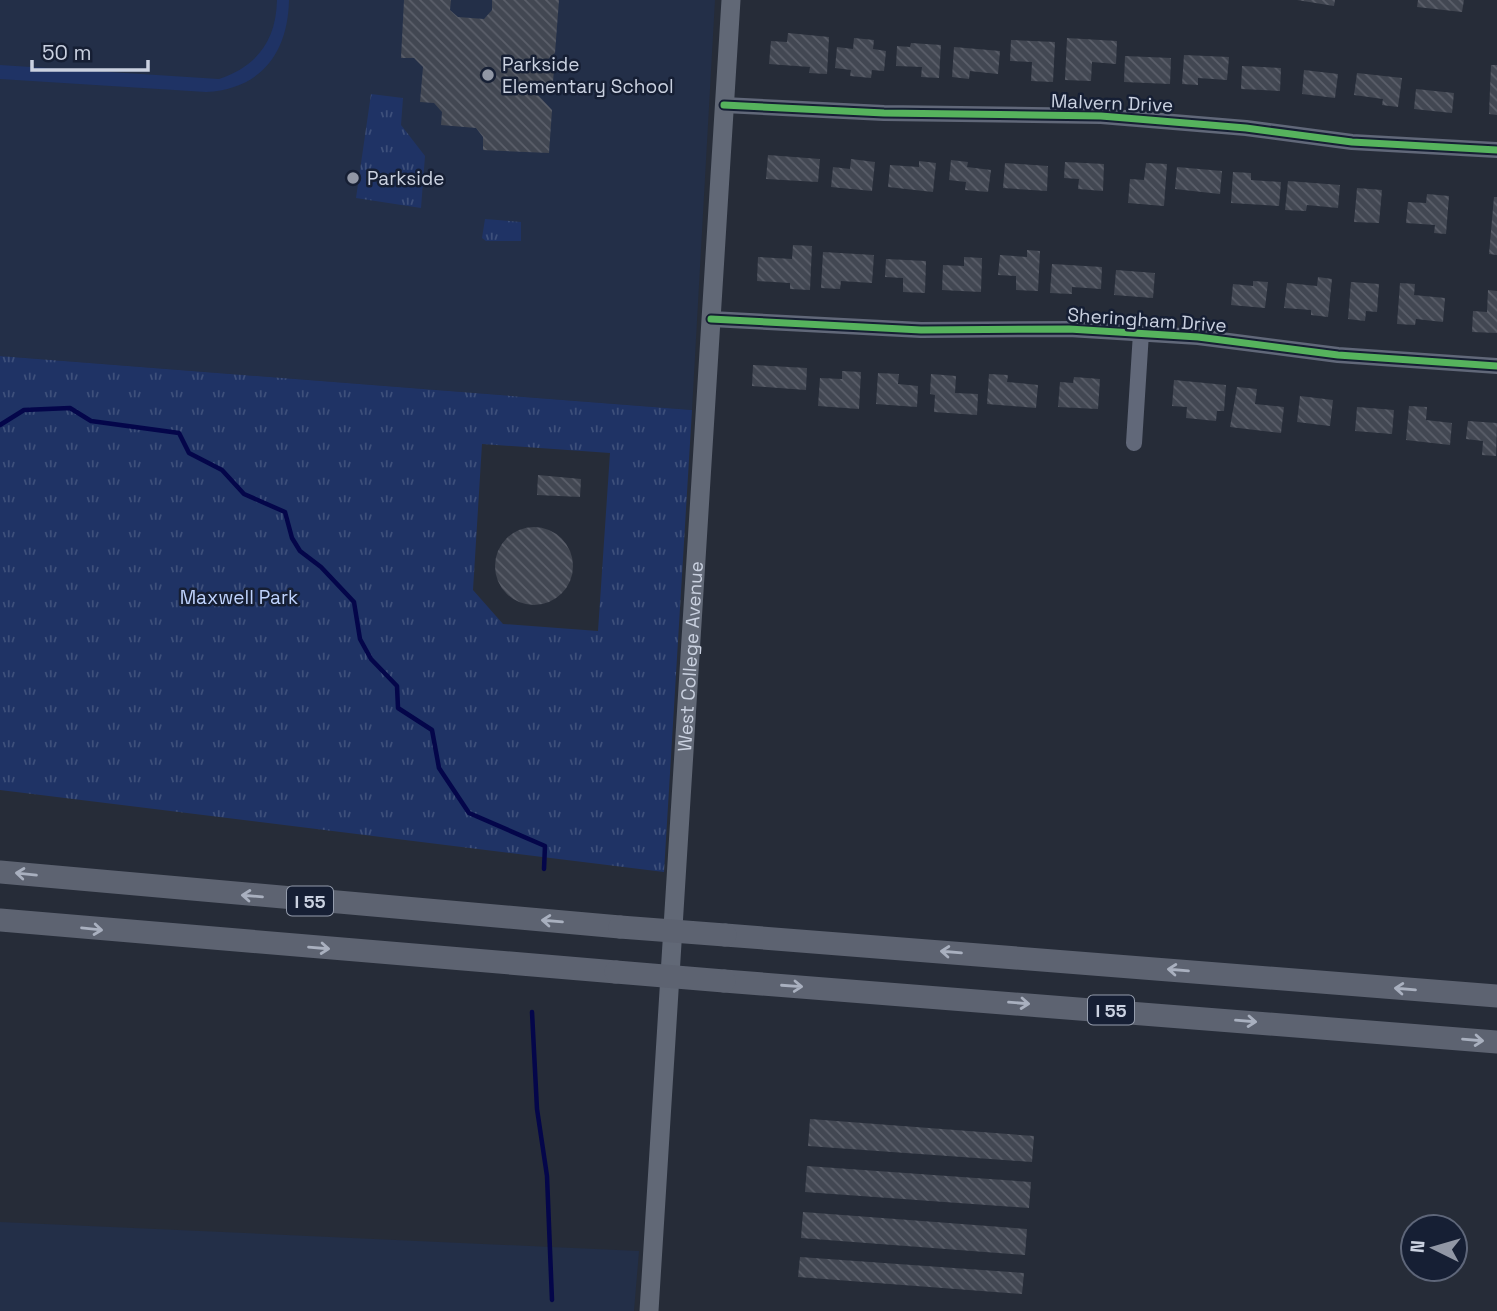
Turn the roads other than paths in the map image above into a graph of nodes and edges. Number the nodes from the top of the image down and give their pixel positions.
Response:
1 (731, 0) edge
2 (724, 105) junction
3 (1497, 150) edge
4 (711, 319) junction
5 (1141, 333) junction
6 (1497, 366) edge
7 (1134, 443) dead end
8 (0, 872) edge
9 (0, 920) edge
10 (1497, 996) edge
11 (1497, 1042) edge
12 (649, 1311) edge

1 - 2 main road, West College Avenue
2 - 3 street, Malvern Drive
2 - 4 main road, West College Avenue
4 - 5 street, Sheringham Drive
4 - 12 main road, West College Avenue
5 - 6 street, Sheringham Drive
5 - 7 street
10 -> 8 highway, I 55, bridge
9 -> 11 highway, I 55, bridge

